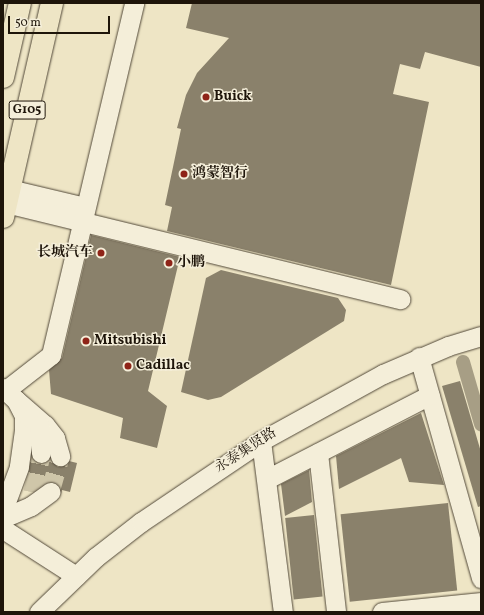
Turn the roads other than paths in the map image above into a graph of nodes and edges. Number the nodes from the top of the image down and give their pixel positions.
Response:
1 (20, 3) edge
2 (52, 3) edge
3 (134, 3) edge
4 (3, 76) edge
5 (6, 203) edge
6 (84, 214) junction
7 (400, 299) dead end
8 (481, 336) edge
9 (419, 357) junction
10 (430, 395) junction
11 (11, 397) edge
12 (261, 441) junction
13 (41, 453) tunnel mouth
14 (318, 453) junction
15 (60, 456) tunnel mouth
16 (268, 479) junction
17 (3, 511) edge
18 (3, 518) edge
19 (3, 529) edge
20 (76, 576) junction
21 (481, 578) edge
22 (481, 602) edge
23 (39, 612) edge
24 (283, 612) edge
25 (336, 612) edge
26 (382, 612) edge

1 - 4 highway
2 - 5 highway, G105
3 - 6 street
5 - 6 street
6 - 7 street
6 - 11 street
8 - 9 street, 永泰集贤路
9 - 10 street
9 - 12 street, 永泰集贤路
10 - 14 street
10 - 21 street
11 - 13 street
11 - 15 street
11 - 17 street
12 - 16 street
12 - 20 street, 永泰集贤路
14 - 16 street
14 - 25 street
16 - 24 street
17 - 18 street
19 - 20 street
20 - 23 street, 永泰集贤路
22 - 26 street

